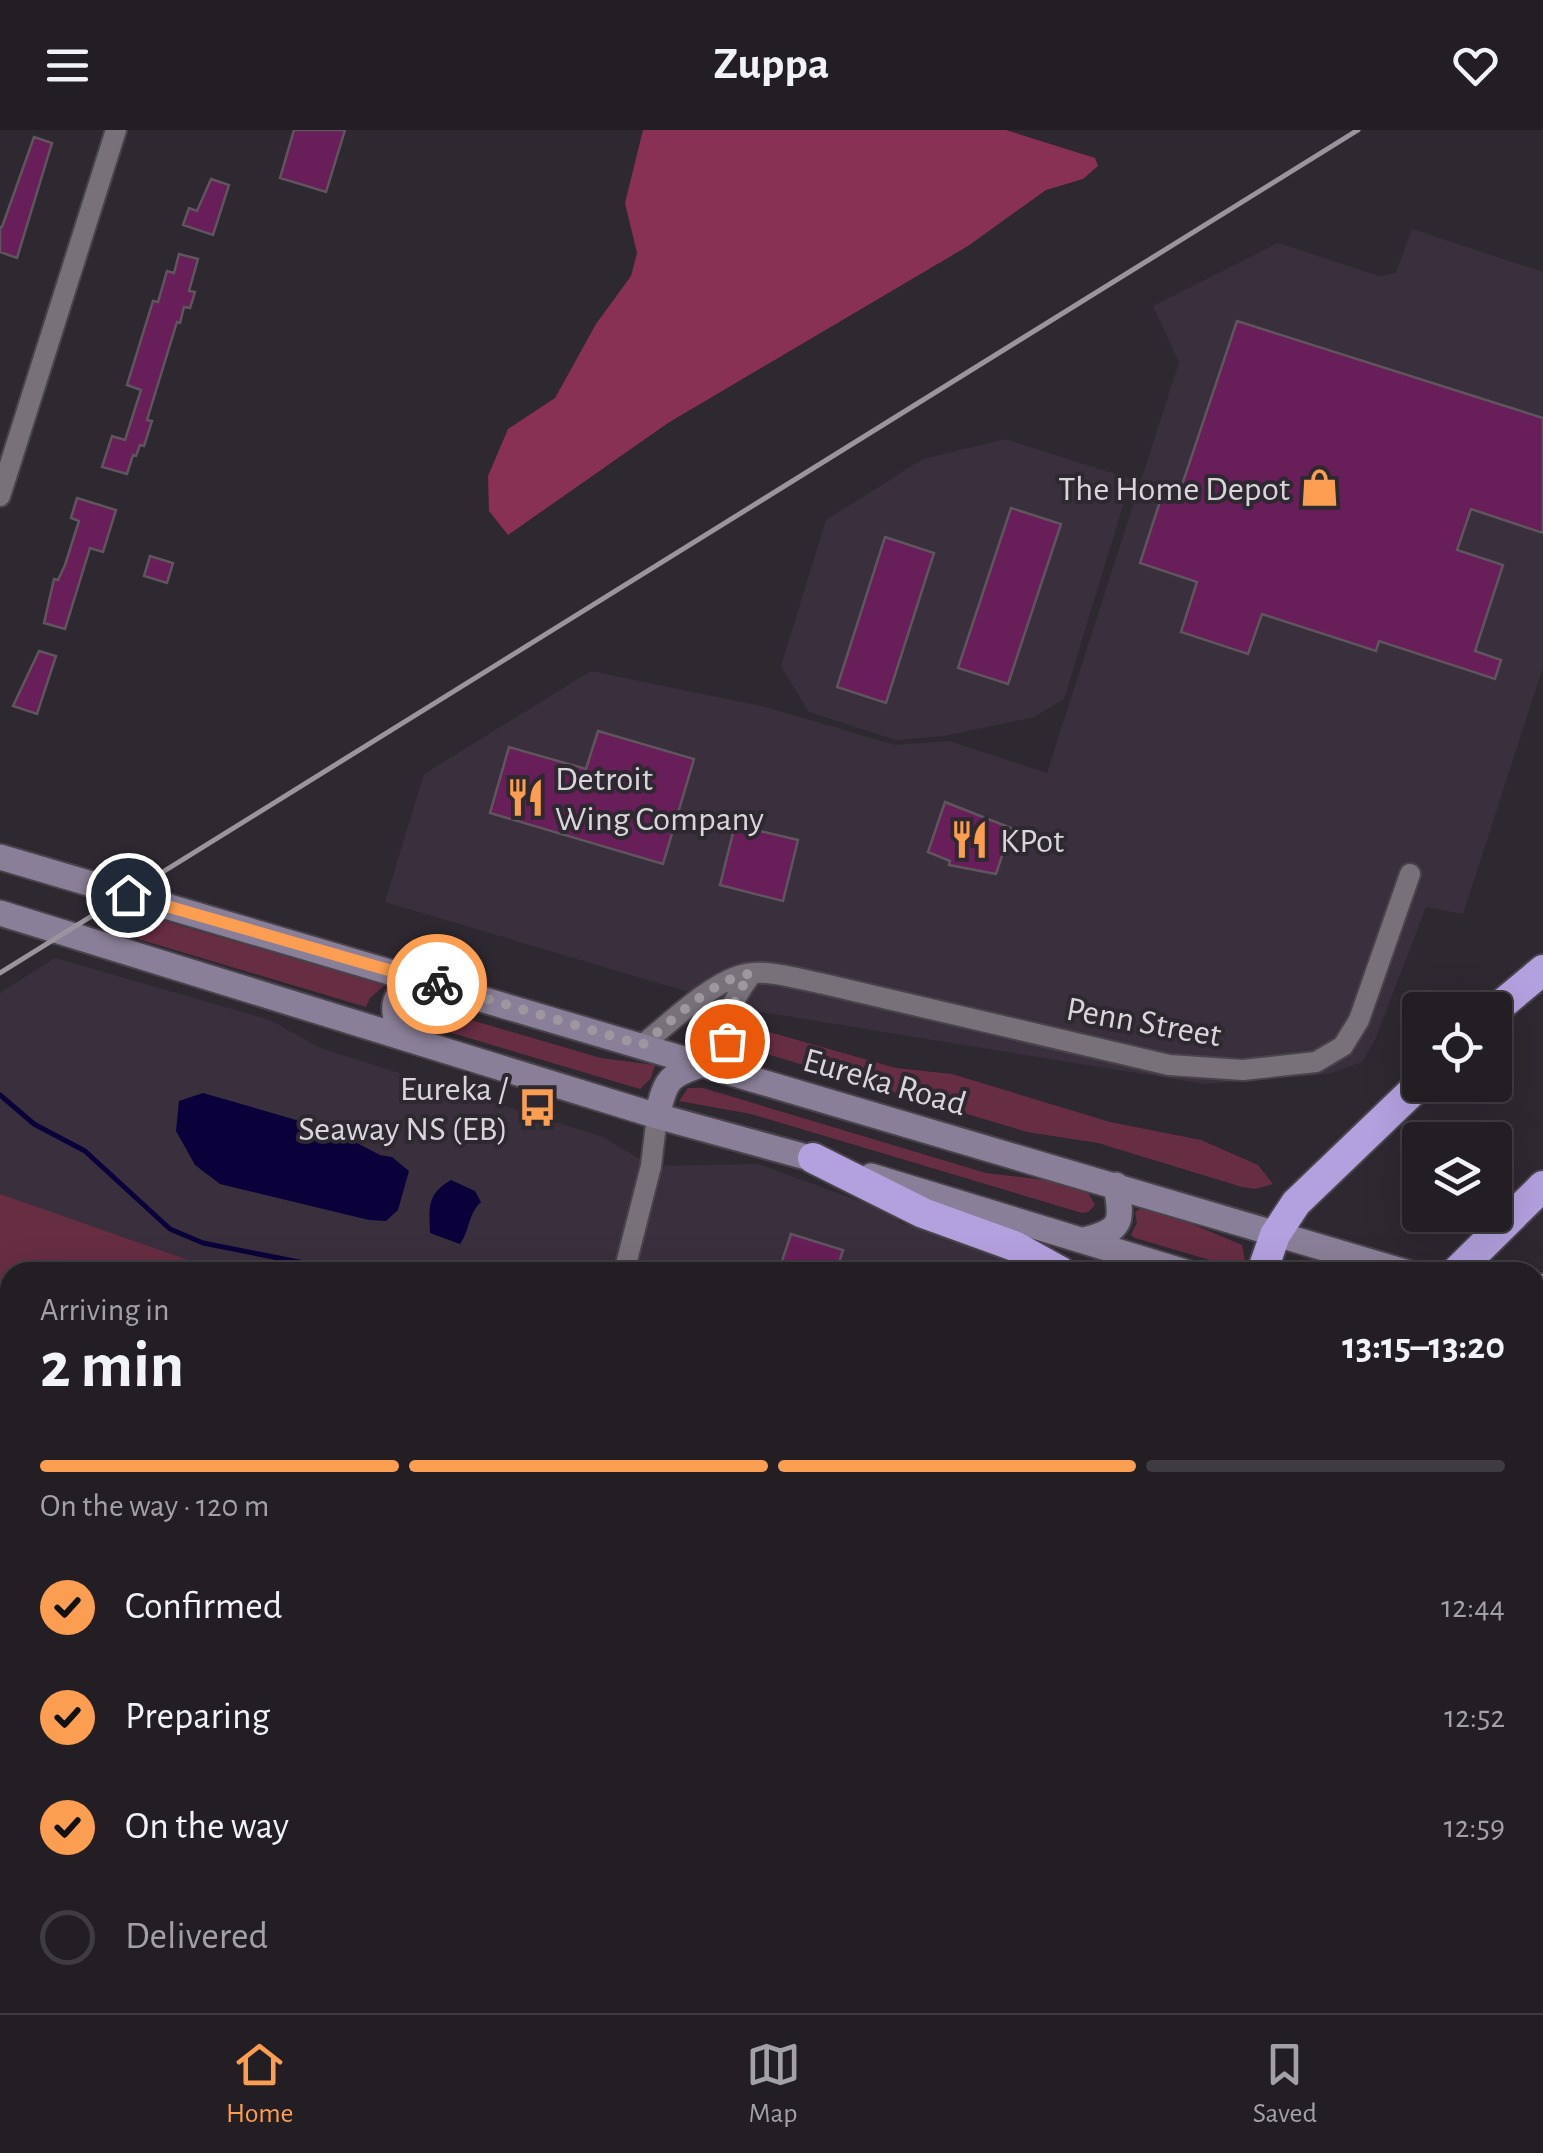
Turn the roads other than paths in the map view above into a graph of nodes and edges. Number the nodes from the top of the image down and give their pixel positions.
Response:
1 (116, 130) edge
2 (0, 496) edge
3 (0, 856) edge
4 (1410, 874) dead end
5 (0, 913) edge
6 (1543, 970) edge
7 (751, 974) junction
8 (424, 980) junction
9 (1512, 996) edge
10 (402, 1037) junction
11 (642, 1045) junction
12 (704, 1064) junction
13 (747, 1077) junction
14 (1402, 1101) edge
15 (656, 1116) junction
16 (812, 1158) junction
17 (1116, 1185) junction
18 (1543, 1186) edge
19 (1275, 1235) junction
20 (1084, 1240) junction
21 (627, 1262) edge
22 (1043, 1262) edge
23 (1153, 1262) edge
24 (1266, 1262) edge
25 (1370, 1262) edge
26 (1465, 1262) edge

1 - 2 street
3 - 8 main road, Eureka Road
4 - 7 street, Penn Street
5 - 10 main road
6 - 9 highway
7 - 11 street
7 - 13 street
8 - 10 main road
8 - 11 main road, Eureka Road
10 - 15 main road
11 - 12 main road, Eureka Road
12 - 13 main road, Eureka Road
12 - 15 main road
13 - 17 main road, Eureka Road
14 - 19 highway
15 - 16 main road
15 - 21 street
16 - 20 main road
16 - 22 highway
17 - 19 main road, Eureka Road
17 - 20 main road
18 - 26 highway
19 - 24 highway
19 - 25 main road, Eureka Road
20 - 23 main road

